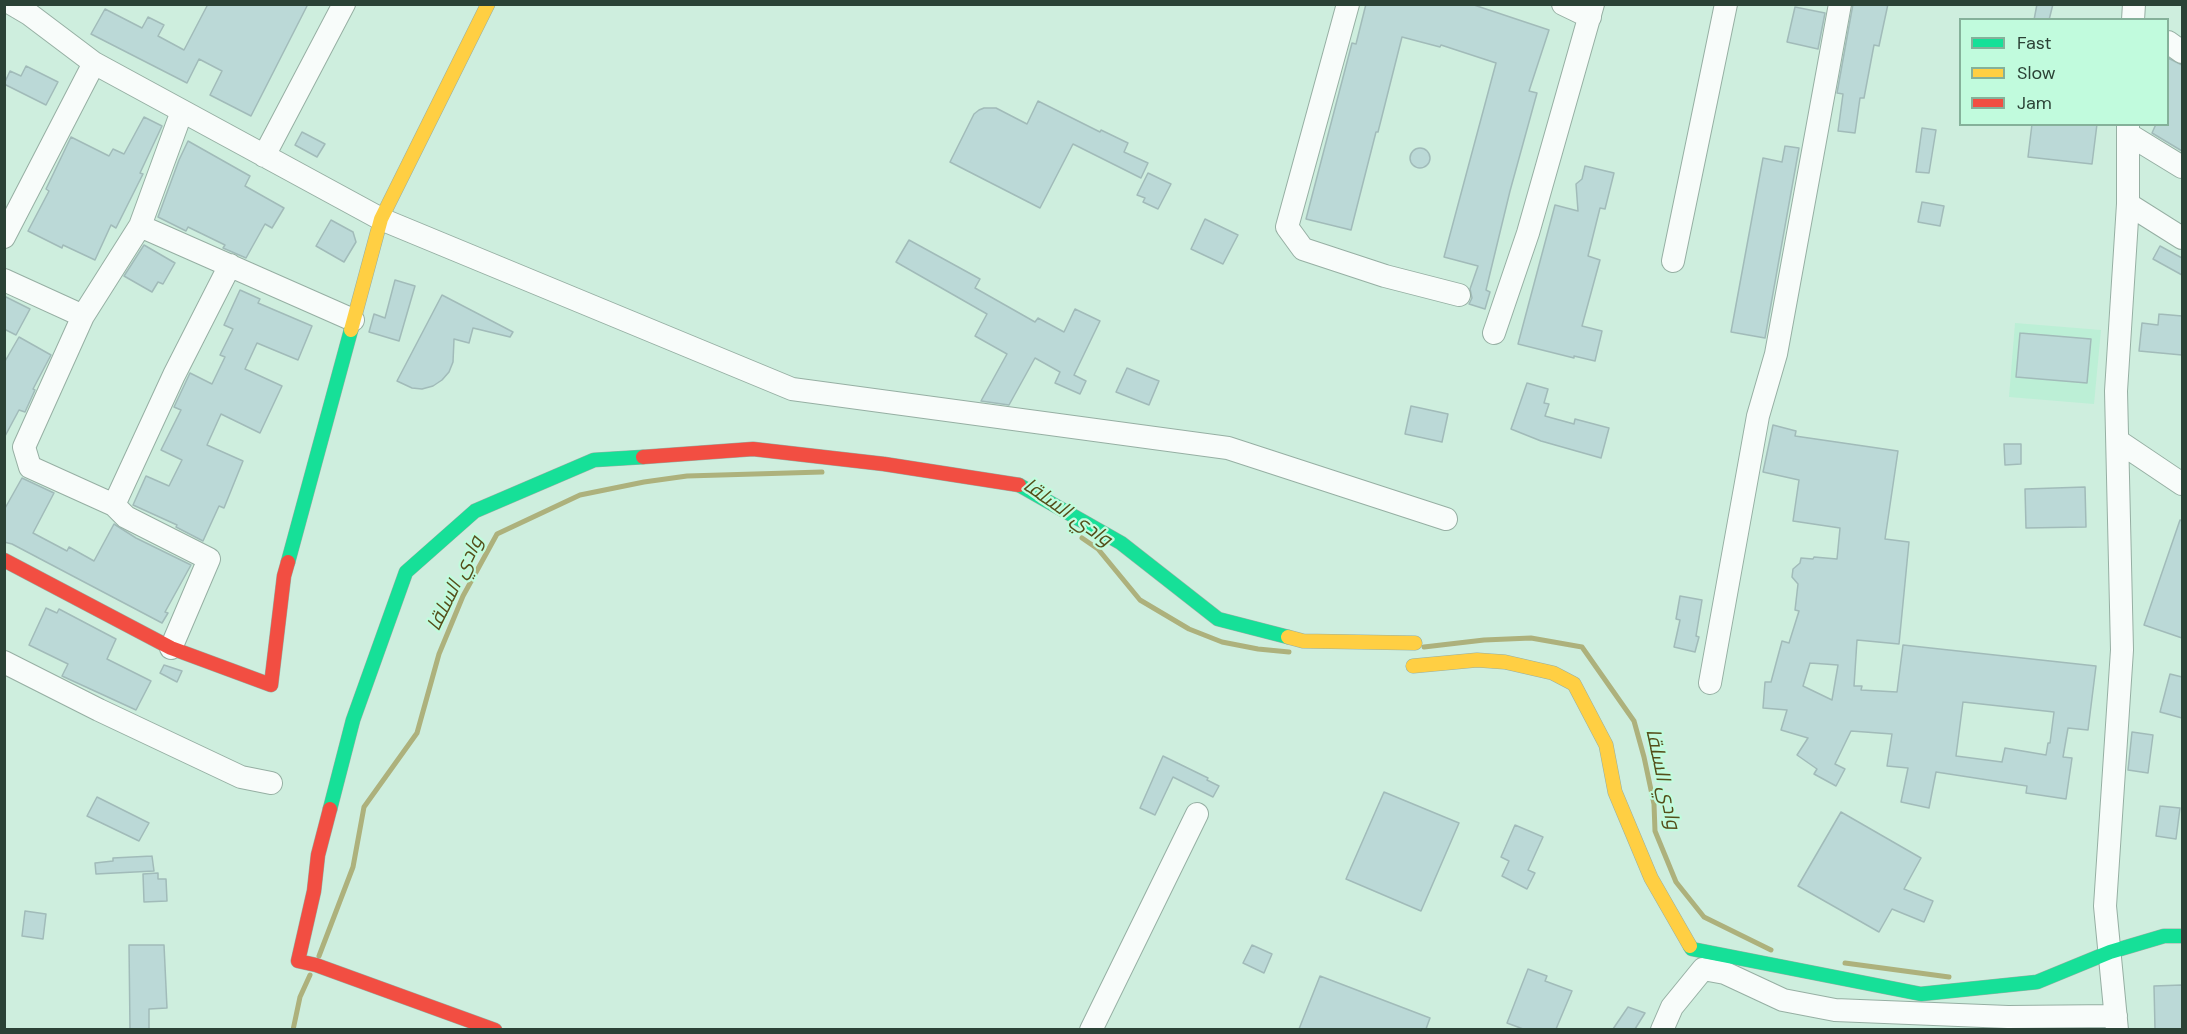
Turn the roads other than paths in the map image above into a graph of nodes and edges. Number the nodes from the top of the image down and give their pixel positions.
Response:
1 (344, 4) edge
2 (488, 4) edge
3 (1348, 4) edge
4 (1563, 4) edge
5 (1726, 4) edge
6 (1840, 4) edge
7 (25, 8) edge
8 (1592, 11) edge
9 (2169, 43) edge
10 (2182, 52) edge
11 (94, 63) junction
12 (182, 111) junction
13 (2128, 129) edge
14 (264, 156) junction
15 (2182, 167) edge
16 (2128, 204) junction
17 (381, 219) junction
18 (140, 226) junction
19 (4, 237) edge
20 (2182, 238) edge
21 (1673, 261) dead end
22 (230, 266) junction
23 (4, 280) edge
24 (1459, 295) dead end
25 (83, 316) junction
26 (353, 320) junction
27 (1494, 333) dead end
28 (2118, 441) junction
29 (2182, 484) edge
30 (114, 505) junction
31 (1446, 519) dead end
32 (4, 560) edge
33 (1415, 644) dead end
34 (171, 648) junction
35 (4, 662) edge
36 (1413, 666) dead end
37 (1710, 683) dead end
38 (271, 783) dead end
39 (1197, 814) dead end
40 (2182, 936) edge
41 (2110, 952) junction
42 (2117, 1023) edge
43 (495, 1029) edge
44 (1090, 1029) edge
45 (1662, 1029) edge

1 - 14 street
2 - 17 street
3 - 24 street
4 - 8 street
5 - 21 street
6 - 37 street
7 - 11 street
8 - 27 street
9 - 10 street
11 - 12 street
11 - 19 street
12 - 14 street
12 - 18 street
13 - 15 street
13 - 16 street
14 - 17 street
16 - 20 street
16 - 28 street
17 - 26 street
17 - 31 street
18 - 22 street
18 - 25 street
22 - 26 street
22 - 30 street
23 - 25 street
25 - 30 street
26 - 34 street
28 - 29 street
28 - 41 street
30 - 34 street
32 - 34 street
33 - 43 street
35 - 38 street
36 - 41 street
39 - 44 street
40 - 41 street
41 - 42 street
42 - 45 street

